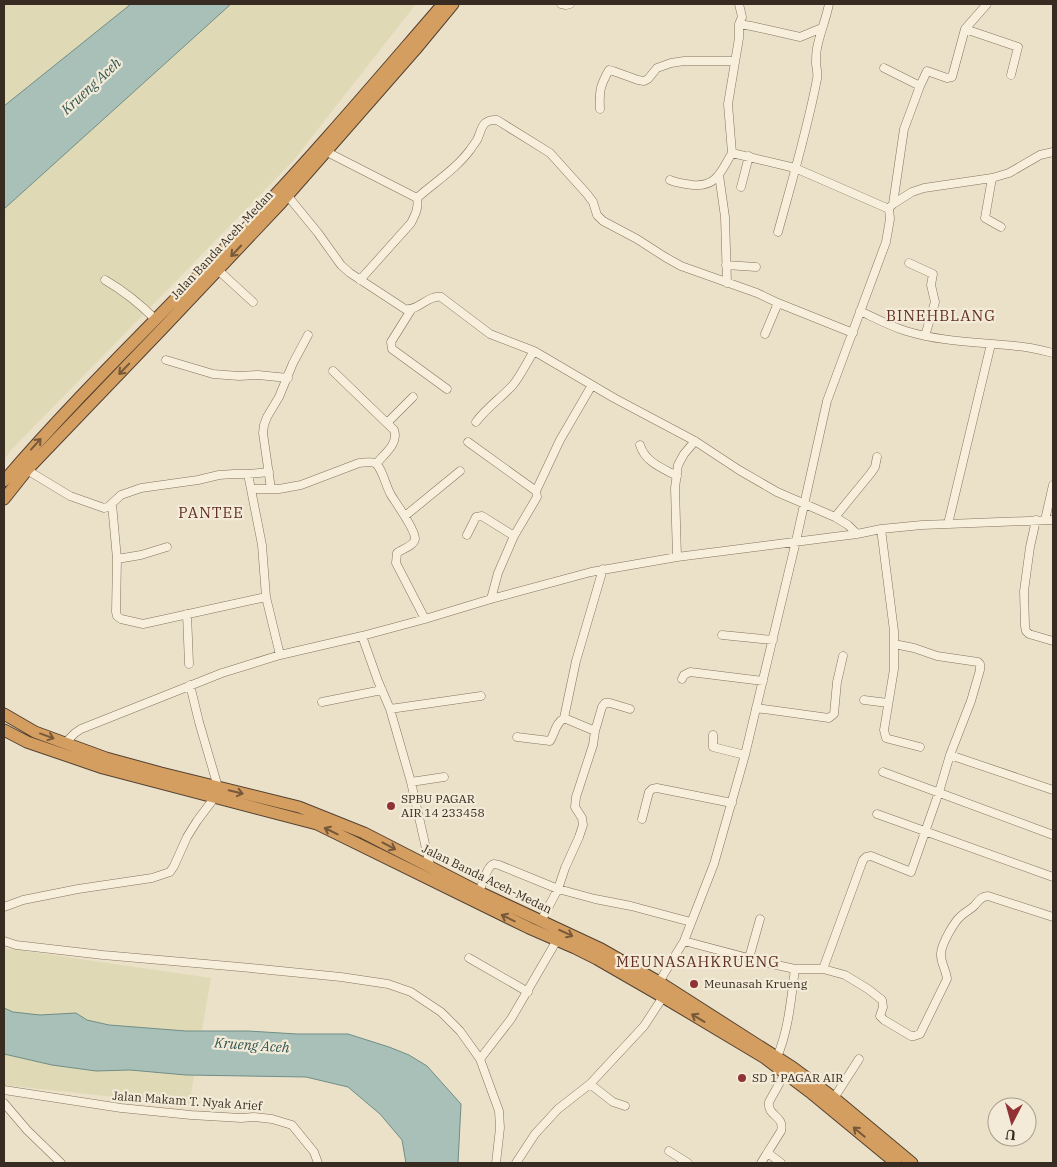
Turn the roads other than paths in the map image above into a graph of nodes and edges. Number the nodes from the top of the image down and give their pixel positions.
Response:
1 (443, 4) edge
2 (453, 4) edge
3 (561, 4) edge
4 (570, 4) edge
5 (739, 4) edge
6 (829, 4) edge
7 (987, 4) edge
8 (739, 24) junction
9 (822, 28) junction
10 (965, 29) junction
11 (734, 61) junction
12 (884, 68) dead end
13 (1011, 75) dead end
14 (920, 86) junction
15 (600, 109) dead end
16 (325, 151) junction
17 (1053, 152) edge
18 (732, 153) junction
19 (749, 156) junction
20 (795, 168) junction
21 (720, 175) junction
22 (992, 178) junction
23 (670, 180) dead end
24 (741, 187) dead end
25 (287, 195) junction
26 (417, 198) junction
27 (890, 206) junction
28 (1001, 227) dead end
29 (778, 232) dead end
30 (909, 263) dead end
31 (726, 265) junction
32 (756, 267) dead end
33 (218, 270) junction
34 (105, 280) dead end
35 (360, 280) junction
36 (727, 283) junction
37 (253, 302) dead end
38 (778, 303) junction
39 (411, 310) junction
40 (860, 311) junction
41 (156, 319) junction
42 (164, 327) junction
43 (765, 334) dead end
44 (853, 334) junction
45 (308, 335) dead end
46 (925, 336) junction
47 (991, 344) junction
48 (534, 351) junction
49 (1053, 353) edge
50 (166, 360) dead end
51 (333, 371) dead end
52 (288, 378) junction
53 (592, 385) junction
54 (447, 389) dead end
55 (413, 397) dead end
56 (476, 422) dead end
57 (387, 424) junction
58 (694, 441) junction
59 (468, 442) dead end
60 (640, 445) dead end
61 (878, 457) dead end
62 (376, 464) junction
63 (27, 470) junction
64 (460, 471) dead end
65 (269, 472) junction
66 (248, 474) junction
67 (676, 476) junction
68 (4, 481) edge
69 (1053, 485) edge
70 (271, 489) junction
71 (251, 490) junction
72 (536, 491) junction
73 (4, 499) edge
74 (805, 503) junction
75 (112, 504) junction
76 (405, 516) junction
77 (835, 517) junction
78 (1036, 520) junction
79 (1049, 520) edge
80 (948, 524) junction
81 (881, 529) junction
82 (857, 534) junction
83 (467, 535) dead end
84 (514, 536) junction
85 (796, 541) junction
86 (167, 547) dead end
87 (677, 558) junction
88 (117, 559) junction
89 (603, 569) junction
90 (266, 596) junction
91 (491, 599) junction
92 (187, 614) junction
93 (424, 620) junction
94 (722, 635) dead end
95 (362, 636) junction
96 (773, 640) junction
97 (1053, 641) edge
98 (894, 644) junction
99 (280, 655) junction
100 (843, 656) dead end
101 (189, 664) dead end
102 (682, 679) dead end
103 (763, 681) junction
104 (190, 685) junction
105 (382, 690) junction
106 (482, 696) dead end
107 (864, 700) dead end
108 (322, 702) dead end
109 (888, 703) junction
110 (756, 708) junction
111 (390, 709) junction
112 (630, 710) dead end
113 (4, 714) edge
114 (564, 718) junction
115 (4, 730) edge
116 (596, 732) junction
117 (713, 735) dead end
118 (517, 738) dead end
119 (65, 743) junction
120 (920, 747) dead end
121 (745, 755) junction
122 (950, 755) junction
123 (883, 772) dead end
124 (444, 776) dead end
125 (412, 782) junction
126 (1053, 790) edge
127 (217, 792) junction
128 (939, 792) junction
129 (732, 803) junction
130 (877, 814) dead end
131 (642, 819) dead end
132 (925, 831) junction
133 (1053, 835) edge
134 (430, 866) junction
135 (1053, 877) edge
136 (558, 889) junction
137 (477, 897) junction
138 (4, 908) edge
139 (1053, 917) edge
140 (760, 919) dead end
141 (541, 921) junction
142 (691, 922) junction
143 (557, 940) junction
144 (4, 941) edge
145 (684, 941) junction
146 (469, 958) dead end
147 (749, 958) junction
148 (795, 969) junction
149 (823, 969) junction
150 (659, 982) junction
151 (528, 992) junction
152 (663, 997) junction
153 (777, 1057) junction
154 (480, 1059) junction
155 (859, 1059) dead end
156 (785, 1074) junction
157 (590, 1084) junction
158 (4, 1090) edge
159 (834, 1098) junction
160 (4, 1103) edge
161 (626, 1106) dead end
162 (669, 1151) dead end
163 (768, 1154) junction
164 (61, 1163) edge
165 (318, 1163) edge
166 (496, 1163) edge
167 (516, 1163) edge
168 (688, 1163) edge
169 (761, 1163) edge
170 (780, 1163) edge
171 (896, 1163) edge
172 (912, 1163) edge

1 - 41 highway, Jalan Banda Aceh-Medan
2 - 16 highway, Jalan Banda Aceh-Medan
3 - 4 street
5 - 8 street
6 - 9 street
7 - 10 street
8 - 9 street
8 - 11 street
9 - 20 street
10 - 13 street
10 - 14 street
11 - 15 street
11 - 18 street
12 - 14 street
14 - 27 street
16 - 25 highway, Jalan Banda Aceh-Medan
16 - 26 street
17 - 22 street
18 - 19 street
18 - 21 street
19 - 20 street
19 - 24 street
20 - 27 street
20 - 29 street
21 - 23 street
21 - 31 street
22 - 27 street
22 - 28 street
25 -> 33 highway, Jalan Banda Aceh-Medan
25 - 35 street
26 - 35 street
26 - 36 street
27 - 40 street
30 - 46 street
31 - 32 street
31 - 36 street
33 - 37 street
33 - 42 highway, Jalan Banda Aceh-Medan
34 - 41 street
35 - 39 street
36 - 38 street
38 - 43 street
38 - 44 street
39 - 48 street
39 - 54 street
40 - 44 street
40 - 46 street
41 - 42 highway
68 -> 41 highway, Jalan Banda Aceh-Medan
42 -> 63 highway, Jalan Banda Aceh-Medan
44 - 74 street
45 - 52 street
46 - 47 street
47 - 49 street
47 - 80 street
48 - 53 street
48 - 56 street
50 - 52 street
51 - 57 street
52 - 65 street
53 - 58 street
53 - 72 street
55 - 57 street
57 - 62 street
58 - 67 street
58 - 74 street
59 - 72 street
60 - 67 street
61 - 77 street
62 - 70 street
62 - 76 street
63 - 73 highway, Jalan Banda Aceh-Medan
63 - 75 street
64 - 76 street
65 - 66 street
65 - 70 street
66 - 71 street
66 - 75 street
67 - 87 street
69 - 79 street
70 - 71 street
71 - 90 street
72 - 84 street
74 - 77 street
74 - 85 street
75 - 88 street
76 - 93 street
77 - 82 street
78 - 79 street
78 - 80 street
78 - 97 street
80 - 81 street
81 - 82 street
81 - 98 street
82 - 85 street
83 - 84 street
84 - 91 street
85 - 87 street
85 - 96 street
86 - 88 street
87 - 89 street
88 - 92 street
89 - 91 street
89 - 114 street
90 - 92 street
90 - 99 street
91 - 93 street
92 - 101 street
93 - 95 street
94 - 96 street
95 - 99 street
95 - 105 street
96 - 103 street
98 - 109 street
98 - 122 street
99 - 104 street
100 - 110 street
102 - 103 street
103 - 110 street
104 - 119 street
104 - 127 street
105 - 108 street
105 - 111 street
106 - 111 street
107 - 109 street
109 - 120 street
110 - 121 street
111 - 125 street
112 - 116 street
113 -> 119 highway, Jalan Banda Aceh-Medan
114 - 116 street
114 - 118 street
115 - 127 highway, Jalan Banda Aceh-Medan
116 - 136 street
117 - 121 street
119 - 127 highway, Jalan Banda Aceh-Medan
121 - 129 street
122 - 126 street
122 - 128 street
123 - 128 street
124 - 125 street
125 - 134 street
127 -> 134 highway, Jalan Banda Aceh-Medan
137 -> 127 highway, Jalan Banda Aceh-Medan
127 - 138 street
128 - 132 street
128 - 133 street
129 - 131 street
129 - 142 street
130 - 132 street
132 - 135 street
132 - 149 street
134 - 137 highway, Jalan Banda Aceh-Medan
136 - 137 street
136 - 141 street
136 - 142 street
137 - 141 highway, Jalan Banda Aceh-Medan
143 -> 137 highway, Jalan Banda Aceh-Medan
139 - 149 street
140 - 147 street
141 -> 150 highway, Jalan Banda Aceh-Medan
142 - 145 street
143 - 151 street
143 - 152 highway, Jalan Banda Aceh-Medan
144 - 154 street
145 - 147 street
145 - 150 street
146 - 151 street
147 - 148 street
148 - 149 street
148 - 153 street
150 - 153 highway, Jalan Banda Aceh-Medan
151 - 154 street
156 -> 152 highway, Jalan Banda Aceh-Medan
152 - 157 street
153 - 159 highway, Jalan Banda Aceh-Medan
154 - 166 street
155 - 159 street
156 - 163 street
171 -> 156 highway, Jalan Banda Aceh-Medan
157 - 161 street
157 - 167 street
158 - 165 street, Jalan Makam T. Nyak Arief
159 - 172 highway, Jalan Banda Aceh-Medan
160 - 164 street
162 - 168 street
163 - 169 street
163 - 170 street

